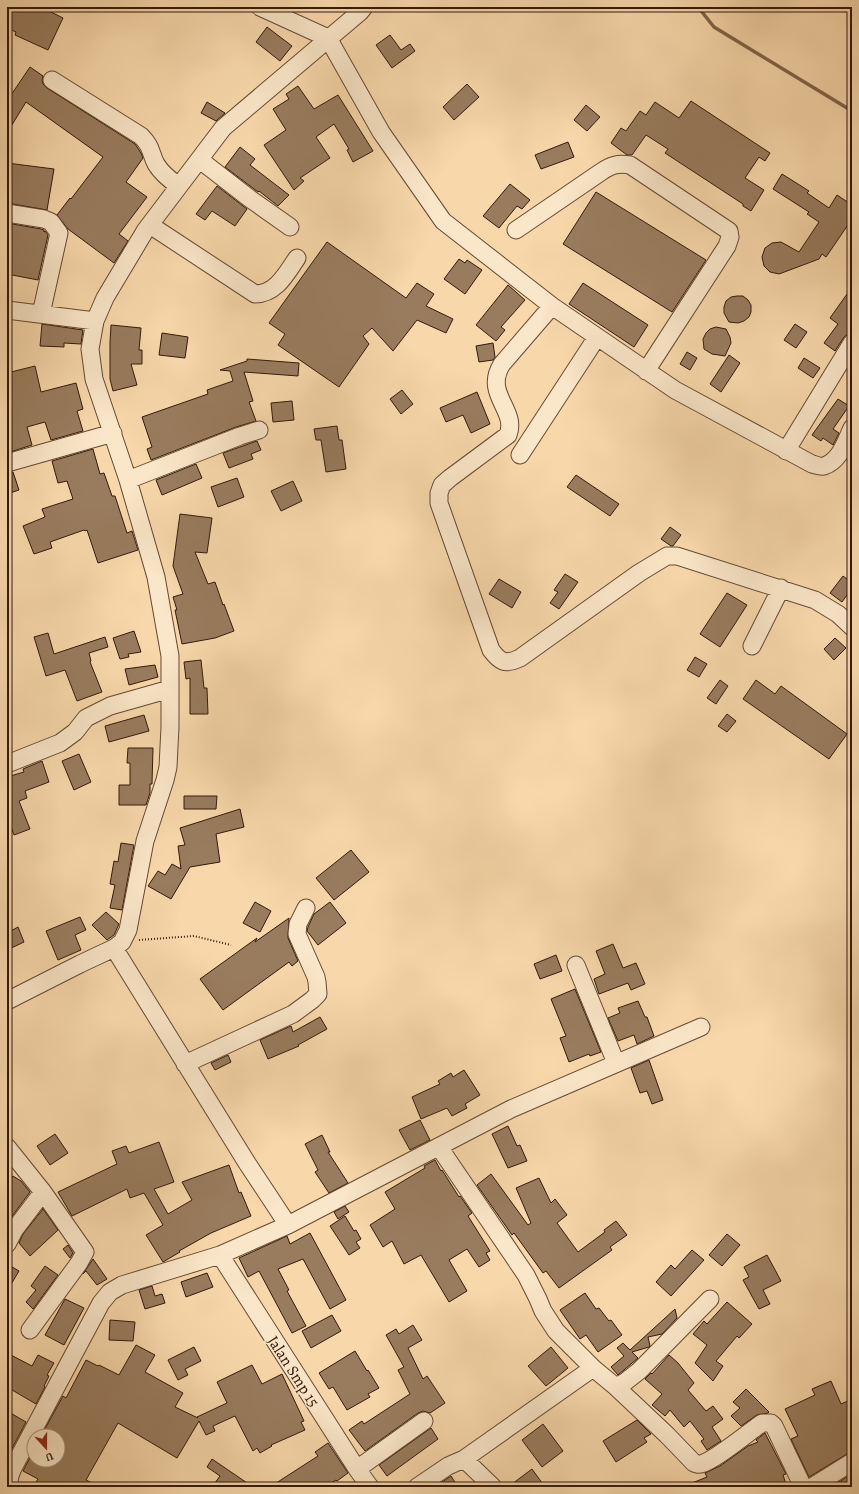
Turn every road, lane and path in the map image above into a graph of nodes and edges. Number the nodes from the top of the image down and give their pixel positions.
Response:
1 (260, 7) edge
2 (364, 7) edge
3 (328, 38) junction
4 (52, 80) dead end
5 (200, 160) junction
6 (179, 186) junction
7 (7, 213) edge
8 (150, 225) junction
9 (290, 227) dead end
10 (516, 230) dead end
11 (297, 258) dead end
12 (552, 306) junction
13 (7, 310) edge
14 (41, 314) junction
15 (95, 321) junction
16 (597, 337) junction
17 (852, 343) edge
18 (646, 371) junction
19 (852, 428) edge
20 (260, 430) dead end
21 (113, 433) junction
22 (786, 451) junction
23 (520, 455) dead end
24 (7, 463) edge
25 (128, 480) junction
26 (782, 588) junction
27 (852, 628) edge
28 (752, 646) dead end
29 (170, 689) junction
30 (7, 764) edge
31 (306, 908) dead end
32 (118, 945) junction
33 (231, 945) dead end
34 (576, 965) dead end
35 (7, 1000) edge
36 (700, 1027) dead end
37 (616, 1063) junction
38 (185, 1064) junction
39 (7, 1147) edge
40 (439, 1147) junction
41 (43, 1192) junction
42 (288, 1225) junction
43 (7, 1244) edge
44 (220, 1255) junction
45 (710, 1299) dead end
46 (30, 1330) dead end
47 (593, 1368) junction
48 (616, 1387) junction
49 (424, 1421) dead end
50 (464, 1458) junction
51 (852, 1462) edge
52 (361, 1481) edge
53 (10, 1487) edge
54 (417, 1487) edge
55 (493, 1487) edge
56 (802, 1487) edge
57 (812, 1487) edge

1 - 3 street
2 - 3 street
3 - 5 street
3 - 12 street
4 - 6 street
5 - 6 street
5 - 9 street
6 - 8 street
7 - 14 street
8 - 11 street
8 - 15 street
10 - 18 street
12 - 16 street
12 - 26 street
13 - 14 street
14 - 15 street
15 - 21 street
16 - 18 street
16 - 23 street
17 - 22 street
18 - 22 street
19 - 22 street
20 - 25 street
21 - 24 street
21 - 25 street
25 - 29 street
26 - 27 street
26 - 28 street
29 - 30 street
29 - 32 street
31 - 38 street
32 - 33 path
32 - 35 street
32 - 38 street
34 - 37 street
36 - 37 street
37 - 40 street
38 - 42 street
39 - 41 street
40 - 42 street
40 - 47 street
41 - 43 street
41 - 46 street
42 - 44 street
44 - 52 street, Jalan Smp 15
44 - 53 street
45 - 48 street
47 - 48 street
47 - 50 street
48 - 56 street
49 - 52 street
50 - 54 street
50 - 55 street
51 - 57 street

